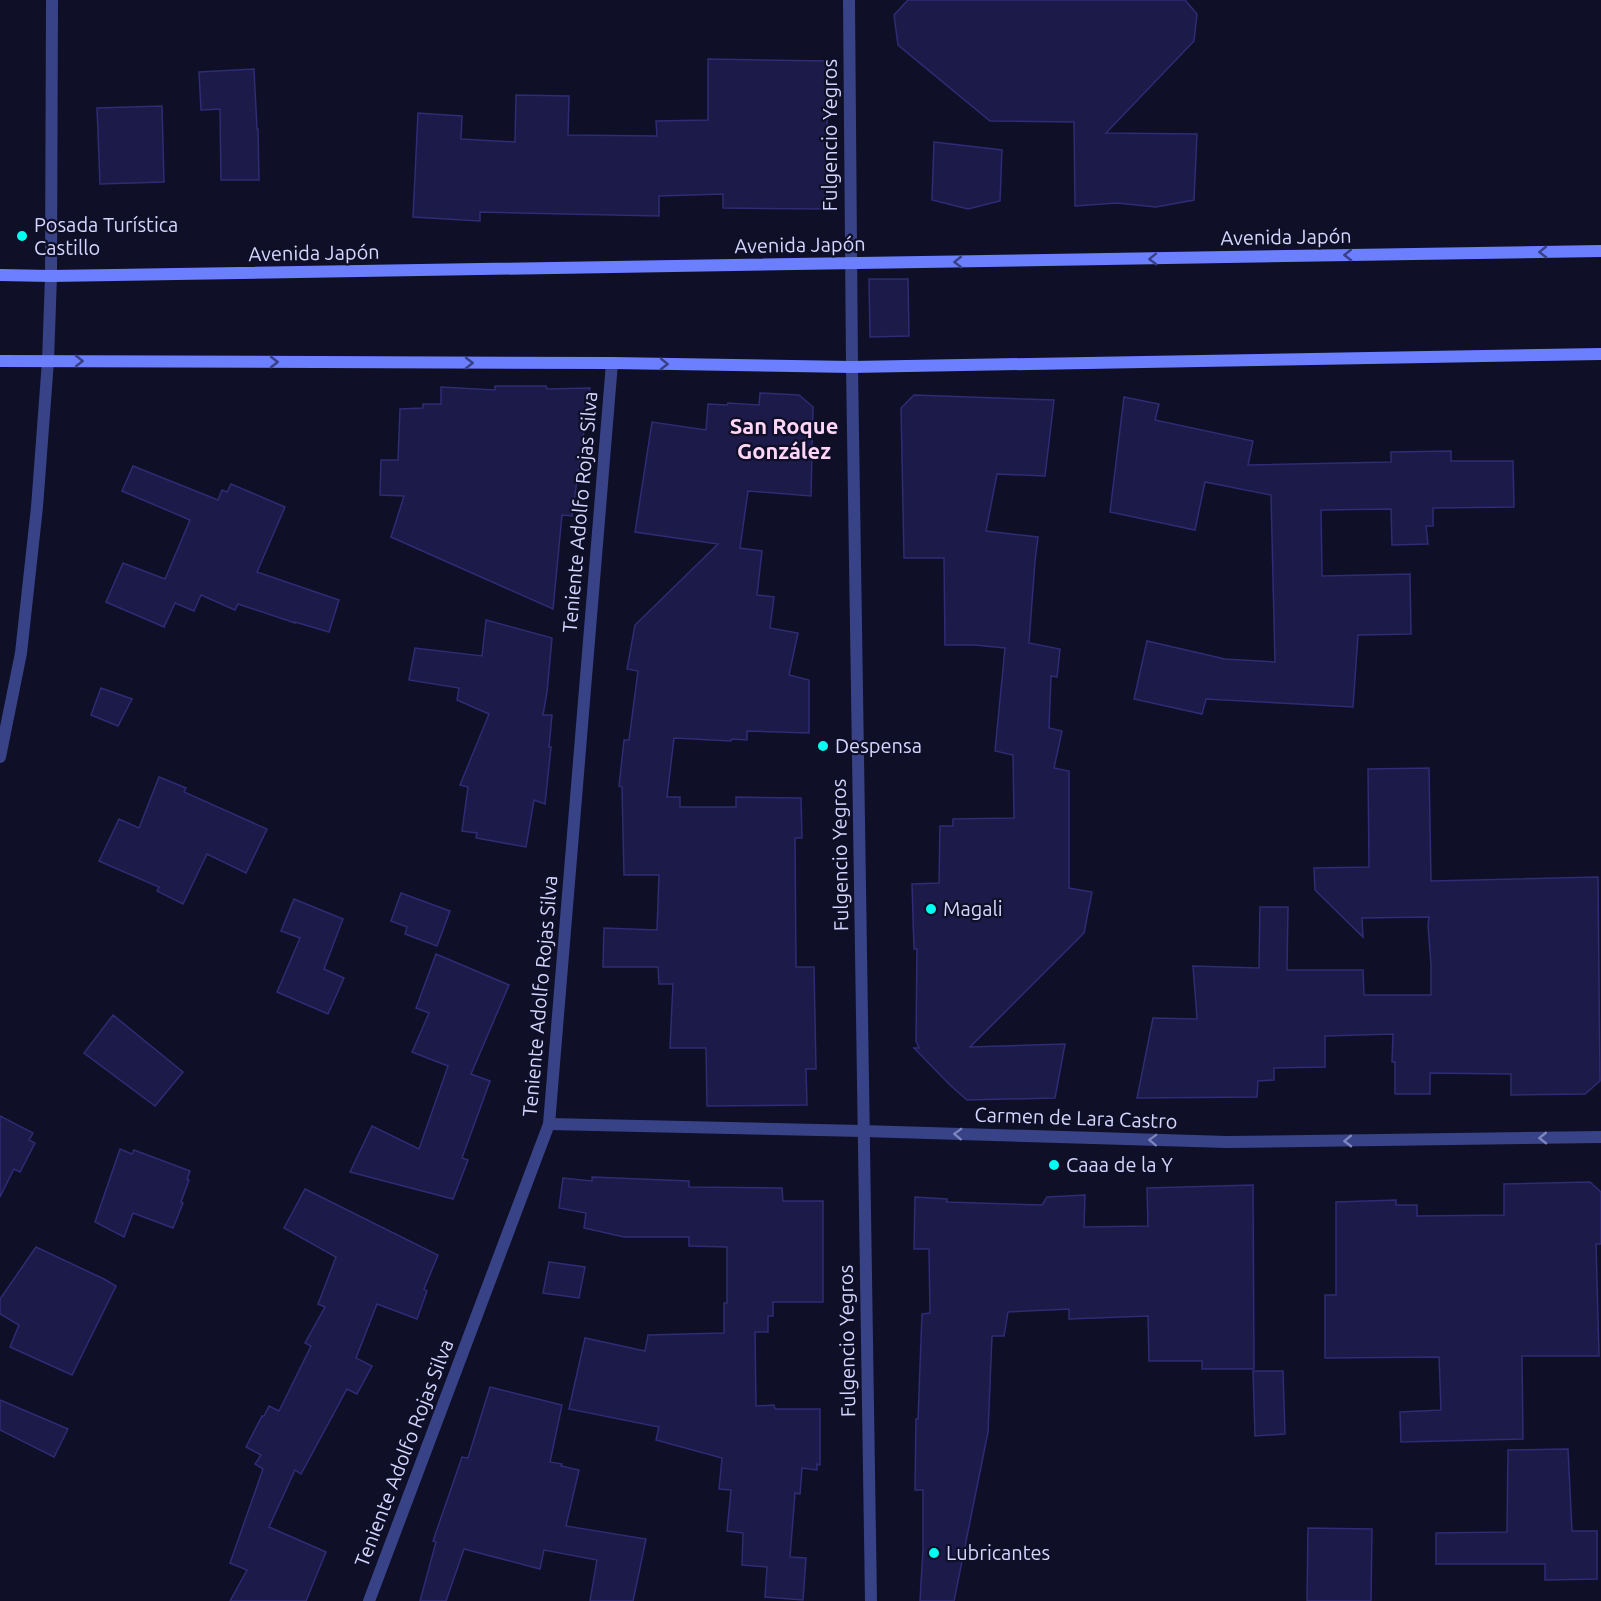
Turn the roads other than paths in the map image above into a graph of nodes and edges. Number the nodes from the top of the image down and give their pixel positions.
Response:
1 (52, 0) edge
2 (849, 0) edge
3 (1601, 251) edge
4 (850, 264) junction
5 (0, 275) edge
6 (51, 276) junction
7 (1601, 354) edge
8 (0, 361) edge
9 (48, 361) junction
10 (612, 363) junction
11 (852, 367) junction
12 (0, 757) edge
13 (549, 1124) junction
14 (863, 1131) junction
15 (1601, 1137) edge
16 (369, 1601) edge
17 (871, 1601) edge

1 - 6 street
2 - 4 street, Fulgencio Yegros
3 -> 4 main road, Avenida Japón
4 - 6 main road, Avenida Japón
4 - 11 street, Fulgencio Yegros
5 - 6 main road, Avenida Japón
6 - 9 street
7 - 11 main road
8 - 9 main road
9 -> 10 main road
9 - 12 street
10 -> 11 main road
10 - 13 street, Teniente Adolfo Rojas Silva
11 - 14 street, Fulgencio Yegros
13 - 14 street, Carmen de Lara Castro
13 - 16 street, Teniente Adolfo Rojas Silva
15 -> 14 street, Carmen de Lara Castro
14 - 17 street, Fulgencio Yegros

